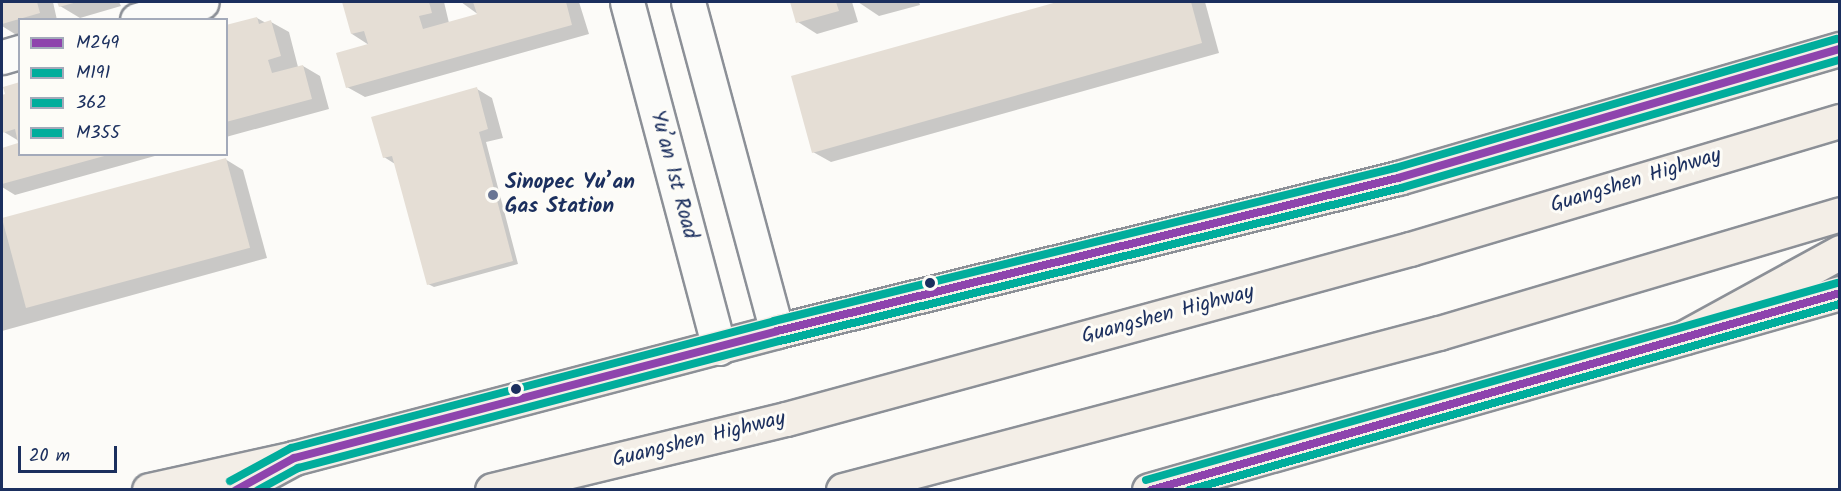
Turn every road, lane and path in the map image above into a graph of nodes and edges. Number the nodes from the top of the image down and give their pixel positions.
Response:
1 (202, 2) edge
2 (627, 2) edge
3 (688, 2) edge
4 (144, 18) edge
5 (1839, 49) edge
6 (18, 53) edge
7 (2, 57) edge
8 (1839, 120) edge
9 (1839, 214) edge
10 (1839, 252) edge
11 (1839, 293) edge
12 (777, 331) junction
13 (1685, 337) junction
14 (719, 348) junction
15 (294, 458) junction
16 (150, 489) edge
17 (235, 489) edge
18 (492, 489) edge
19 (843, 489) edge
20 (1149, 489) edge

1 - 4 main road
2 - 14 main road, Yu’an 1st Road
3 - 12 main road
5 - 12 main road
6 - 7 main road
8 - 18 main road, Guangshen Highway
9 - 19 main road
10 - 13 main road
11 - 13 main road
12 - 14 main road
13 - 20 main road
14 - 15 main road
15 - 16 main road
15 - 17 main road

